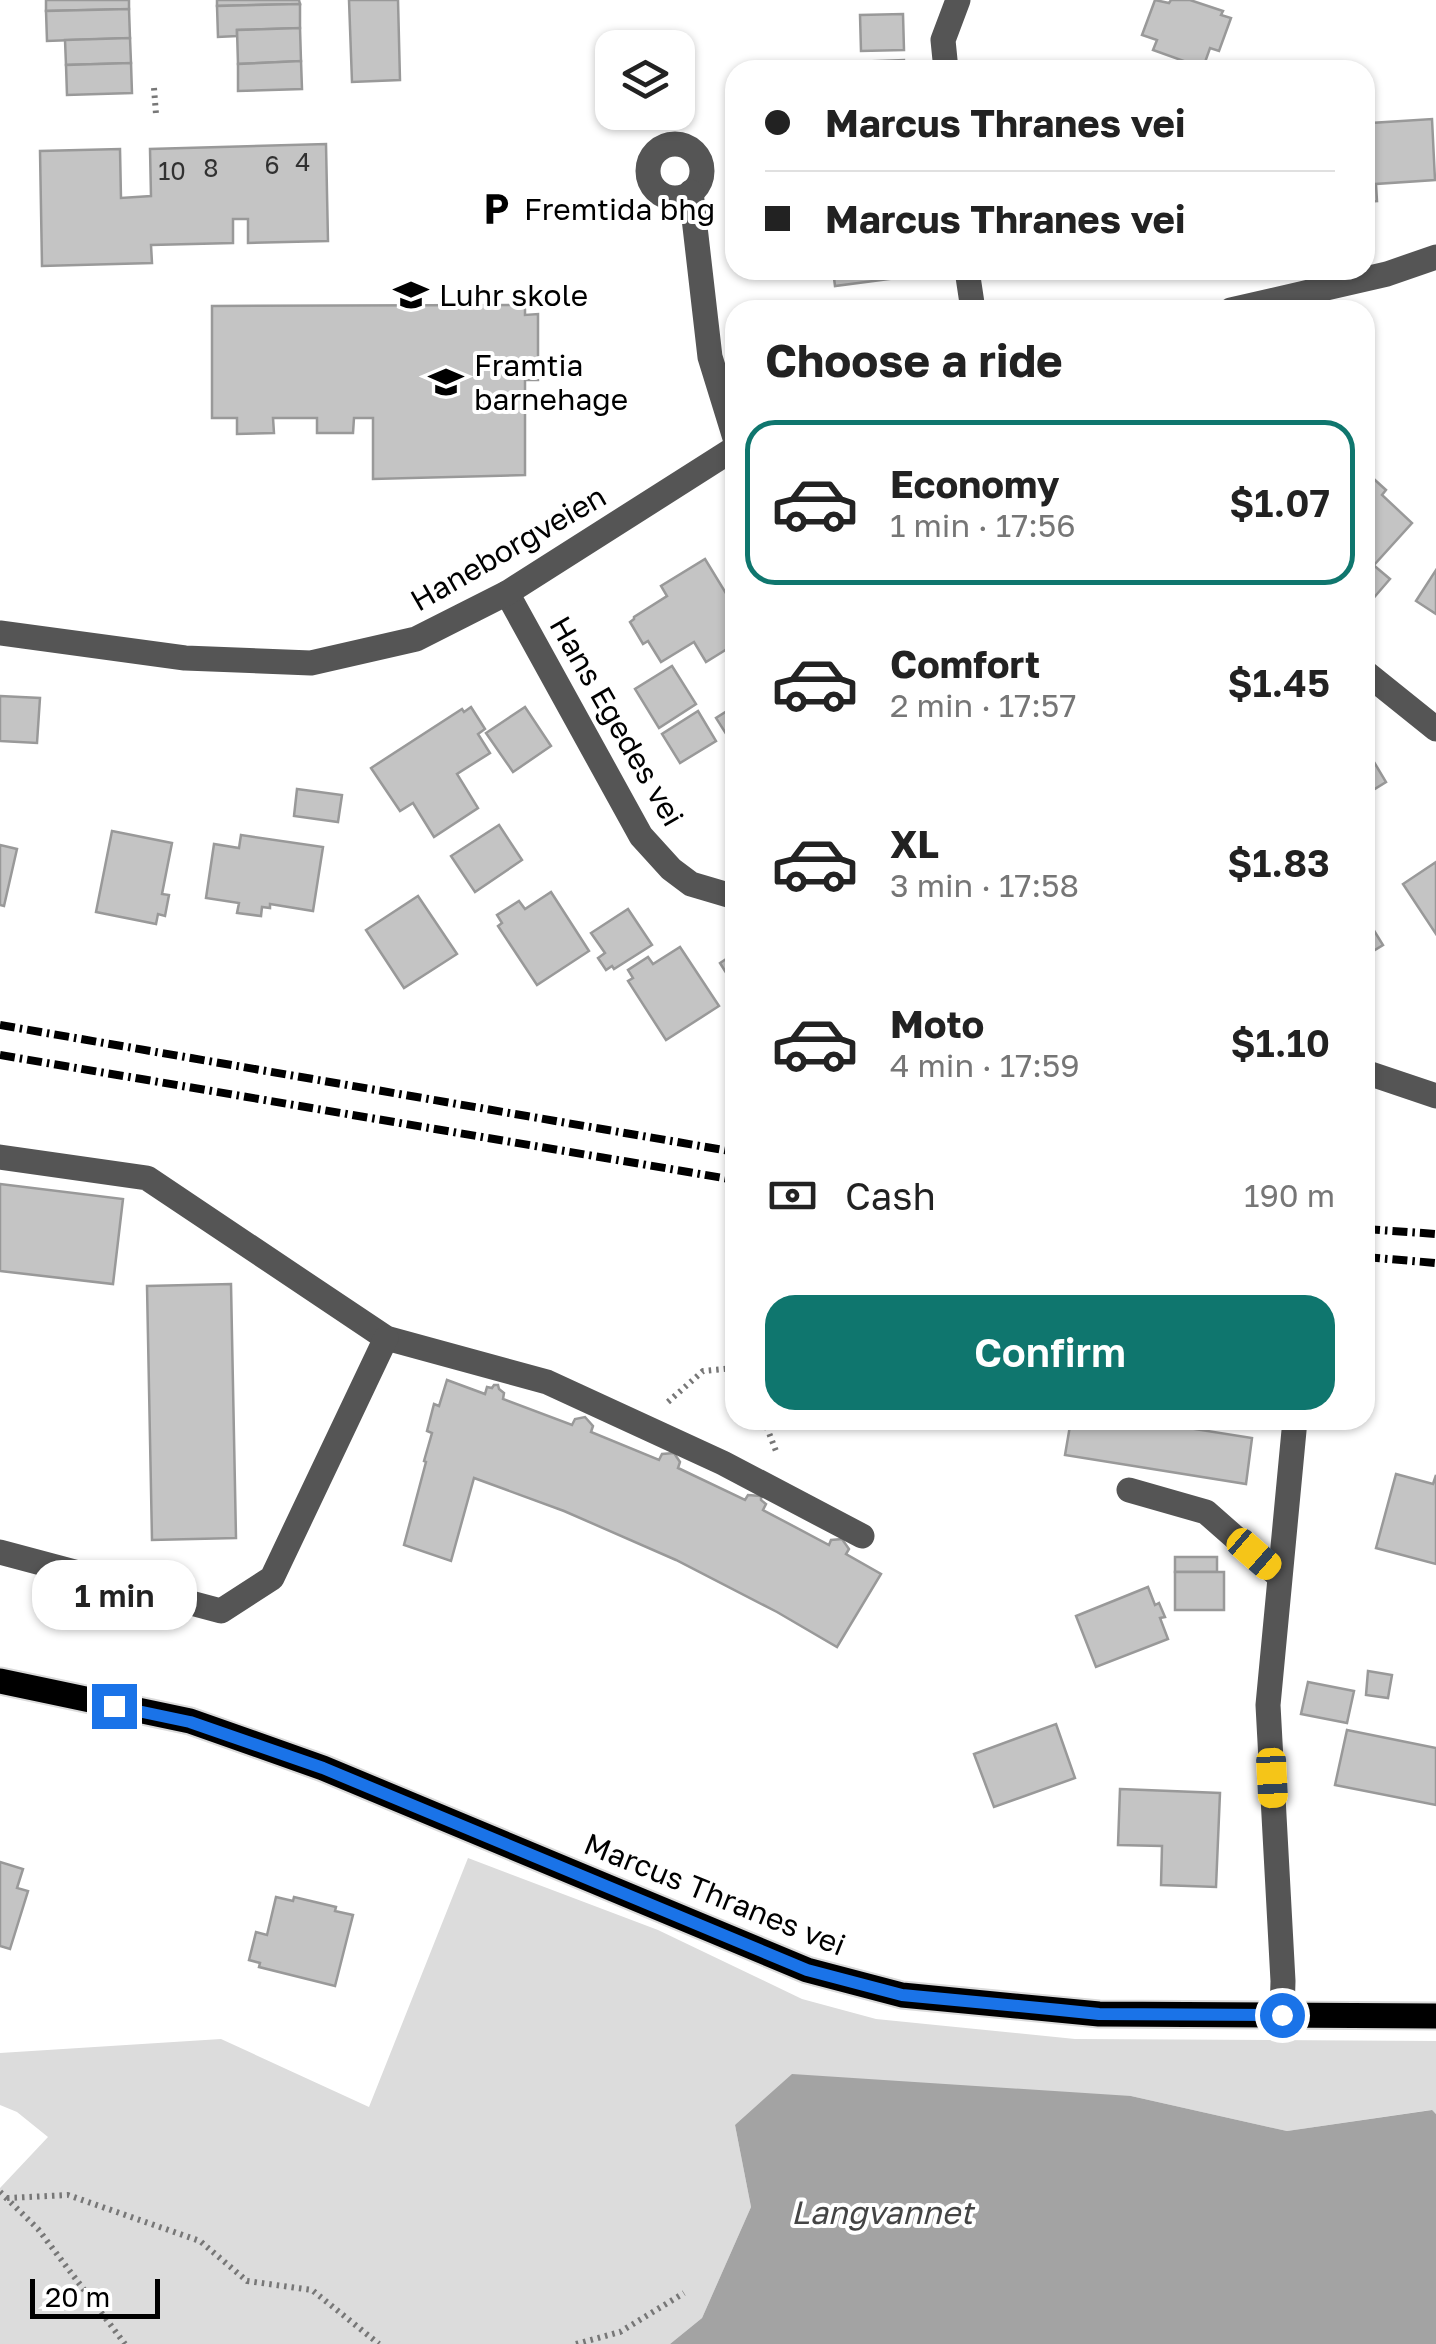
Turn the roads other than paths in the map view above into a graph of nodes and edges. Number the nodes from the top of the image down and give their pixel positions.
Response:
1 (958, 0) edge
2 (945, 60) edge
3 (692, 192) dead end
4 (1436, 257) edge
5 (1375, 277) edge
6 (1360, 280) edge
7 (1274, 300) edge
8 (725, 406) edge
9 (725, 454) edge
10 (507, 593) junction
11 (0, 633) edge
12 (1375, 680) edge
13 (1436, 729) edge
14 (725, 895) edge
15 (1375, 1075) edge
16 (1436, 1096) edge
17 (0, 1156) edge
18 (386, 1338) junction
19 (1294, 1430) edge
20 (1129, 1490) dead end
21 (862, 1536) dead end
22 (0, 1552) edge
23 (1279, 1576) junction
24 (0, 1682) edge
25 (1282, 2015) junction
26 (1436, 2016) edge

1 - 2 street
3 - 8 street
4 - 5 street
6 - 7 street
9 - 10 street, Haneborgveien
10 - 11 street, Haneborgveien
10 - 14 street, Hans Egedes vei
12 - 13 street
15 - 16 street
17 - 18 street
18 - 21 street
18 - 22 street
19 - 23 street
20 - 23 street
23 - 25 street
24 - 25 main road, Marcus Thranes vei
25 - 26 main road, Marcus Thranes vei

